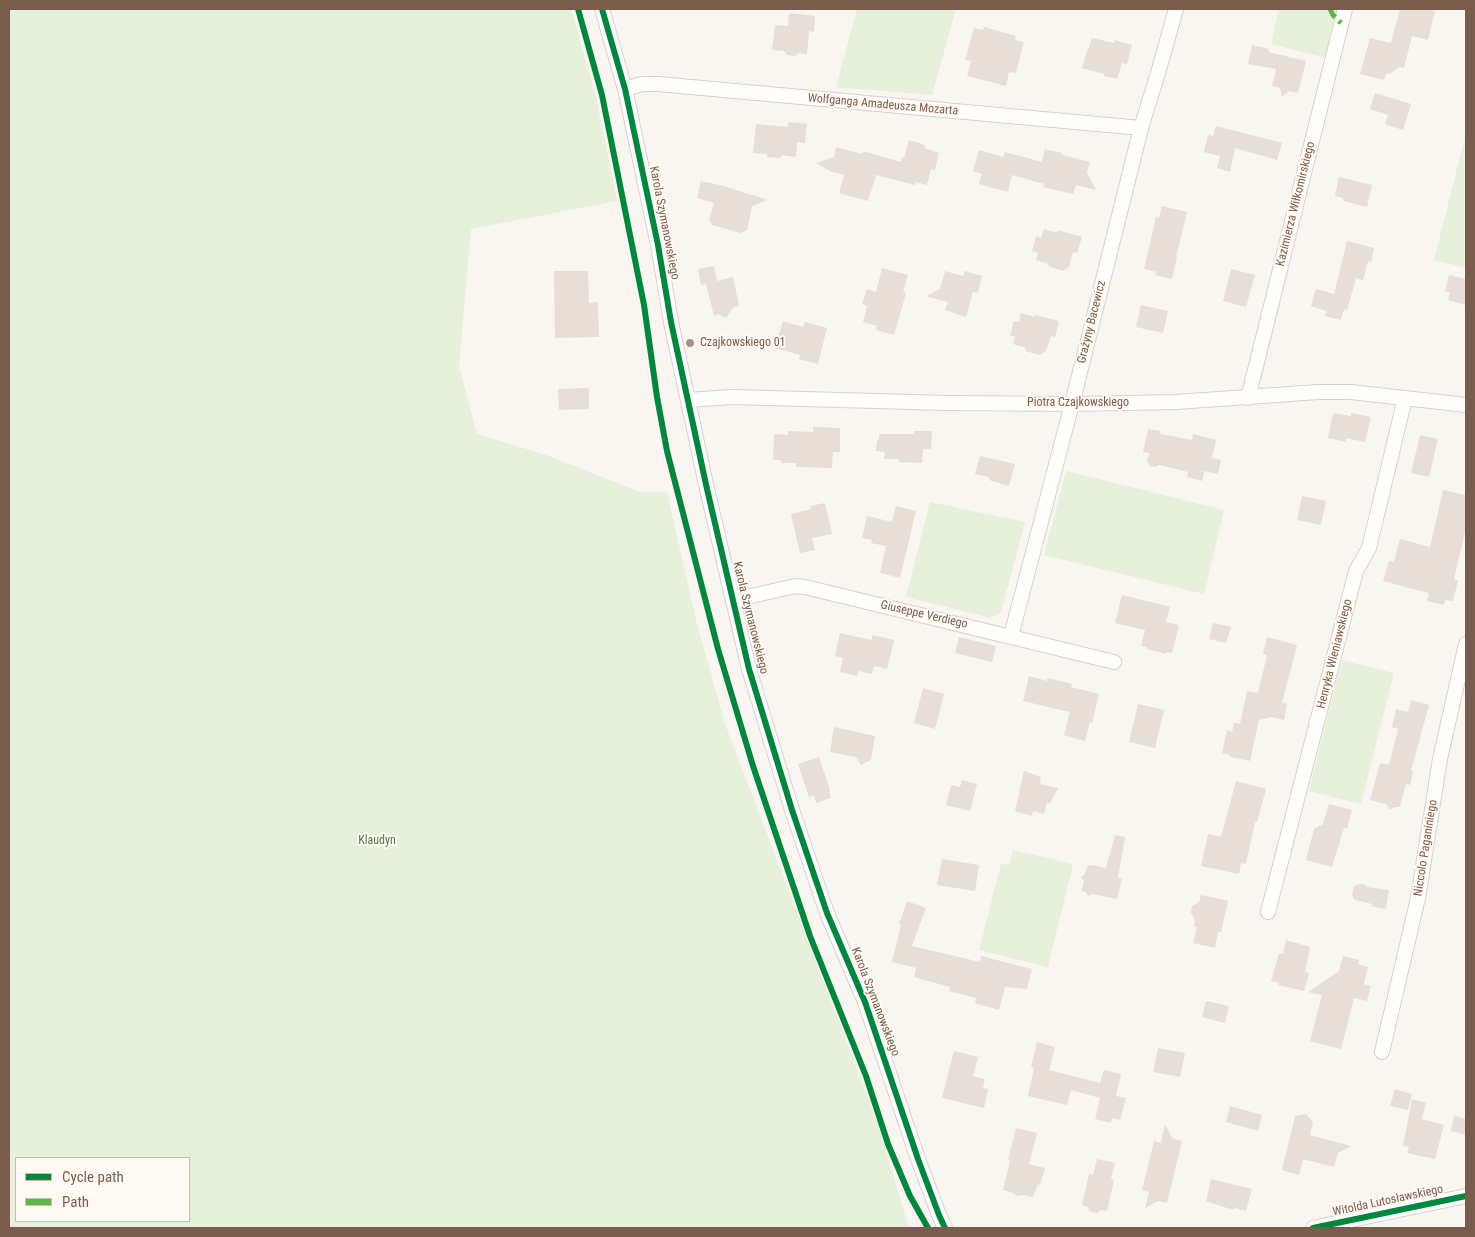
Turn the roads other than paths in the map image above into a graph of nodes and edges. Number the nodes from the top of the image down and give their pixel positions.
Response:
1 (602, 9) edge
2 (1176, 9) edge
3 (1345, 9) edge
4 (625, 89) junction
5 (1141, 128) junction
6 (1248, 398) junction
7 (1405, 398) junction
8 (688, 400) junction
9 (1072, 404) junction
10 (1466, 405) edge
11 (734, 600) junction
12 (1011, 636) junction
13 (1466, 644) edge
14 (1114, 662) dead end
15 (1268, 912) dead end
16 (1382, 1052) dead end
17 (1466, 1196) edge
18 (1351, 1224) edge
19 (946, 1228) edge
20 (1314, 1228) edge

1 - 4 street, Karola Szymanowskiego
2 - 5 street, Grażyny Bacewicz
3 - 6 street, Kazimierza Wiłkomirskiego
4 - 5 street, Wolfganga Amadeusza Mozarta
4 - 8 street, Karola Szymanowskiego
5 - 9 street, Grażyny Bacewicz
6 - 7 street, Piotra Czajkowskiego
6 - 9 street, Piotra Czajkowskiego
7 - 10 street, Piotra Czajkowskiego
7 - 15 street, Henryka Wieniawskiego
8 - 9 street, Piotra Czajkowskiego
8 - 11 street, Karola Szymanowskiego
9 - 12 street, Grażyny Bacewicz
11 - 12 street, Giuseppe Verdiego
11 - 19 street, Karola Szymanowskiego
12 - 14 street, Giuseppe Verdiego
13 - 16 street, Niccolo Paganiniego
17 - 18 street, Witolda Lutosławskiego
18 - 20 street, Witolda Lutosławskiego

